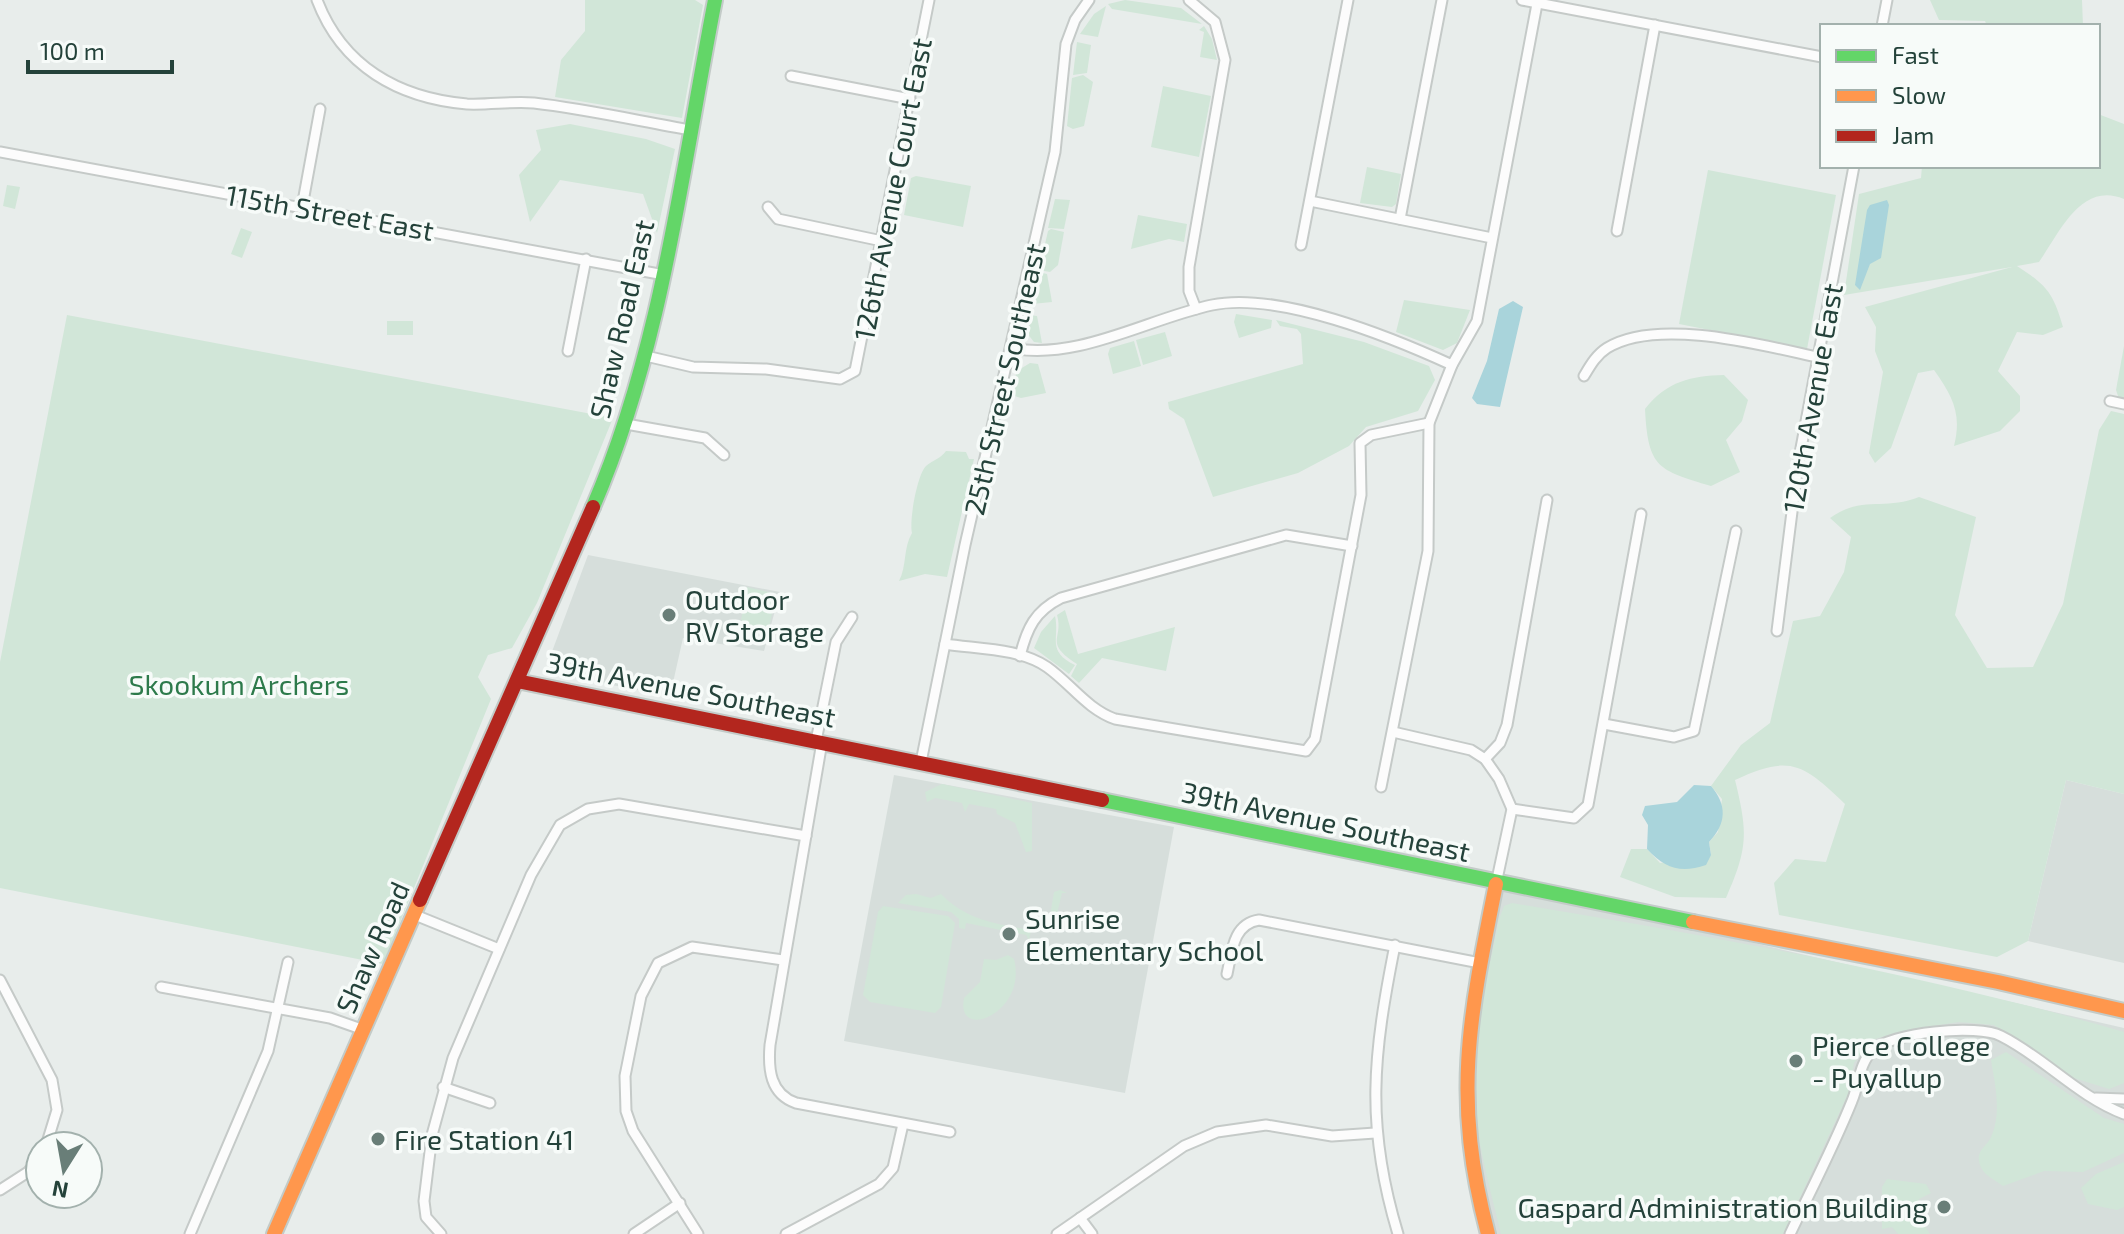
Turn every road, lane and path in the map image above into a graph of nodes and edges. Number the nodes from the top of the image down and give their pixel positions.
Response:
1 (317, 0) edge
2 (715, 0) edge
3 (929, 0) edge
4 (1089, 0) edge
5 (1189, 0) edge
6 (1348, 0) edge
7 (1442, 0) edge
8 (1522, 0) edge
9 (1887, 0) edge
10 (1536, 2) edge
11 (1882, 24) edge
12 (1655, 25) junction
13 (1820, 57) edge
14 (791, 76) dead end
15 (910, 99) junction
16 (320, 109) dead end
17 (691, 130) junction
18 (0, 152) edge
19 (1854, 168) edge
20 (1310, 201) junction
21 (302, 207) junction
22 (768, 207) dead end
23 (1400, 219) junction
24 (1617, 231) dead end
25 (1492, 238) junction
26 (882, 241) junction
27 (1301, 245) dead end
28 (586, 259) junction
29 (659, 274) junction
30 (1196, 309) junction
31 (1011, 348) junction
32 (568, 351) dead end
33 (646, 356) junction
34 (1817, 357) junction
35 (1452, 365) junction
36 (1584, 376) dead end
37 (2110, 401) dead end
38 (2124, 404) edge
39 (1429, 423) junction
40 (626, 424) junction
41 (724, 455) dead end
42 (1547, 500) dead end
43 (1641, 514) dead end
44 (1736, 531) dead end
45 (1352, 546) junction
46 (852, 617) dead end
47 (1777, 631) dead end
48 (945, 644) junction
49 (1020, 656) junction
50 (517, 681) junction
51 (1604, 724) junction
52 (1393, 732) junction
53 (819, 742) junction
54 (1485, 759) junction
55 (921, 762) junction
56 (1381, 787) dead end
57 (1512, 809) junction
58 (806, 836) junction
59 (1496, 884) junction
60 (415, 915) junction
61 (1395, 945) junction
62 (499, 949) junction
63 (783, 960) junction
64 (288, 962) dead end
65 (1480, 963) junction
66 (1227, 974) dead end
67 (0, 980) edge
68 (161, 987) dead end
69 (278, 1009) junction
70 (2124, 1011) edge
71 (364, 1030) junction
72 (443, 1087) junction
73 (2081, 1093) junction
74 (2124, 1099) edge
75 (490, 1103) dead end
76 (2124, 1114) edge
77 (903, 1124) junction
78 (52, 1130) edge
79 (950, 1132) dead end
80 (1375, 1133) junction
81 (24, 1175) edge
82 (0, 1190) edge
83 (680, 1203) junction
84 (1080, 1218) junction
85 (437, 1232) edge
86 (190, 1234) edge
87 (274, 1234) edge
88 (634, 1234) edge
89 (698, 1234) edge
90 (786, 1234) edge
91 (1057, 1234) edge
92 (1092, 1234) edge
93 (1398, 1234) edge
94 (1488, 1234) edge
95 (1790, 1234) edge

1 - 17 street
2 - 17 main road, Shaw Road East
3 - 15 street, 126th Avenue Court East
4 - 31 street, 25th Street Southeast
5 - 30 street
6 - 20 street
7 - 23 street
8 - 10 street
9 - 11 street
10 - 12 street
10 - 25 street
12 - 13 street
12 - 24 street
14 - 15 street
15 - 26 street, 126th Avenue Court East
16 - 21 street
17 - 29 main road, Shaw Road East
18 - 21 street, 115th Street East
19 - 34 street, 120th Avenue East
20 - 23 street
20 - 27 street
21 - 28 street, 115th Street East
22 - 26 street
23 - 25 street
25 - 35 street
26 - 33 street, 126th Avenue Court East
28 - 29 street, 115th Street East
28 - 32 street
29 - 33 main road, Shaw Road East
30 - 31 street
30 - 35 street
31 - 48 street, 25th Street Southeast
33 - 40 main road, Shaw Road East
34 - 36 street
34 - 47 street, 120th Avenue East
35 - 39 street
37 - 38 street
39 - 45 street
39 - 52 street
40 - 41 street
40 - 50 main road, Shaw Road East
42 - 54 street
43 - 51 street
44 - 51 street
45 - 49 street
45 - 49 street
46 - 53 street
48 - 49 street
48 - 55 street, 25th Street Southeast
50 - 53 main road, 39th Avenue Southeast
50 - 60 main road, Shaw Road
51 - 57 street
52 - 54 street
52 - 56 street
53 - 55 main road, 39th Avenue Southeast
53 - 58 street
54 - 57 street
55 - 59 main road, 39th Avenue Southeast
57 - 59 street
58 - 62 street
58 - 63 street
59 - 65 main road
59 - 70 main road, 39th Avenue Southeast
60 - 62 street
60 - 71 main road, Shaw Road
61 - 65 street
61 - 66 street
61 - 80 street
62 - 72 street
63 - 77 street
63 - 83 street
64 - 69 street
65 - 94 main road
67 - 78 street
68 - 69 street
69 - 71 street
69 - 86 street
71 - 87 main road, Shaw Road
72 - 75 street
72 - 85 street
73 - 74 street
73 - 76 street
73 - 95 street
77 - 79 street
77 - 90 street
80 - 84 street
80 - 93 street
81 - 82 street
83 - 88 street
83 - 89 street
84 - 91 street
84 - 92 street

